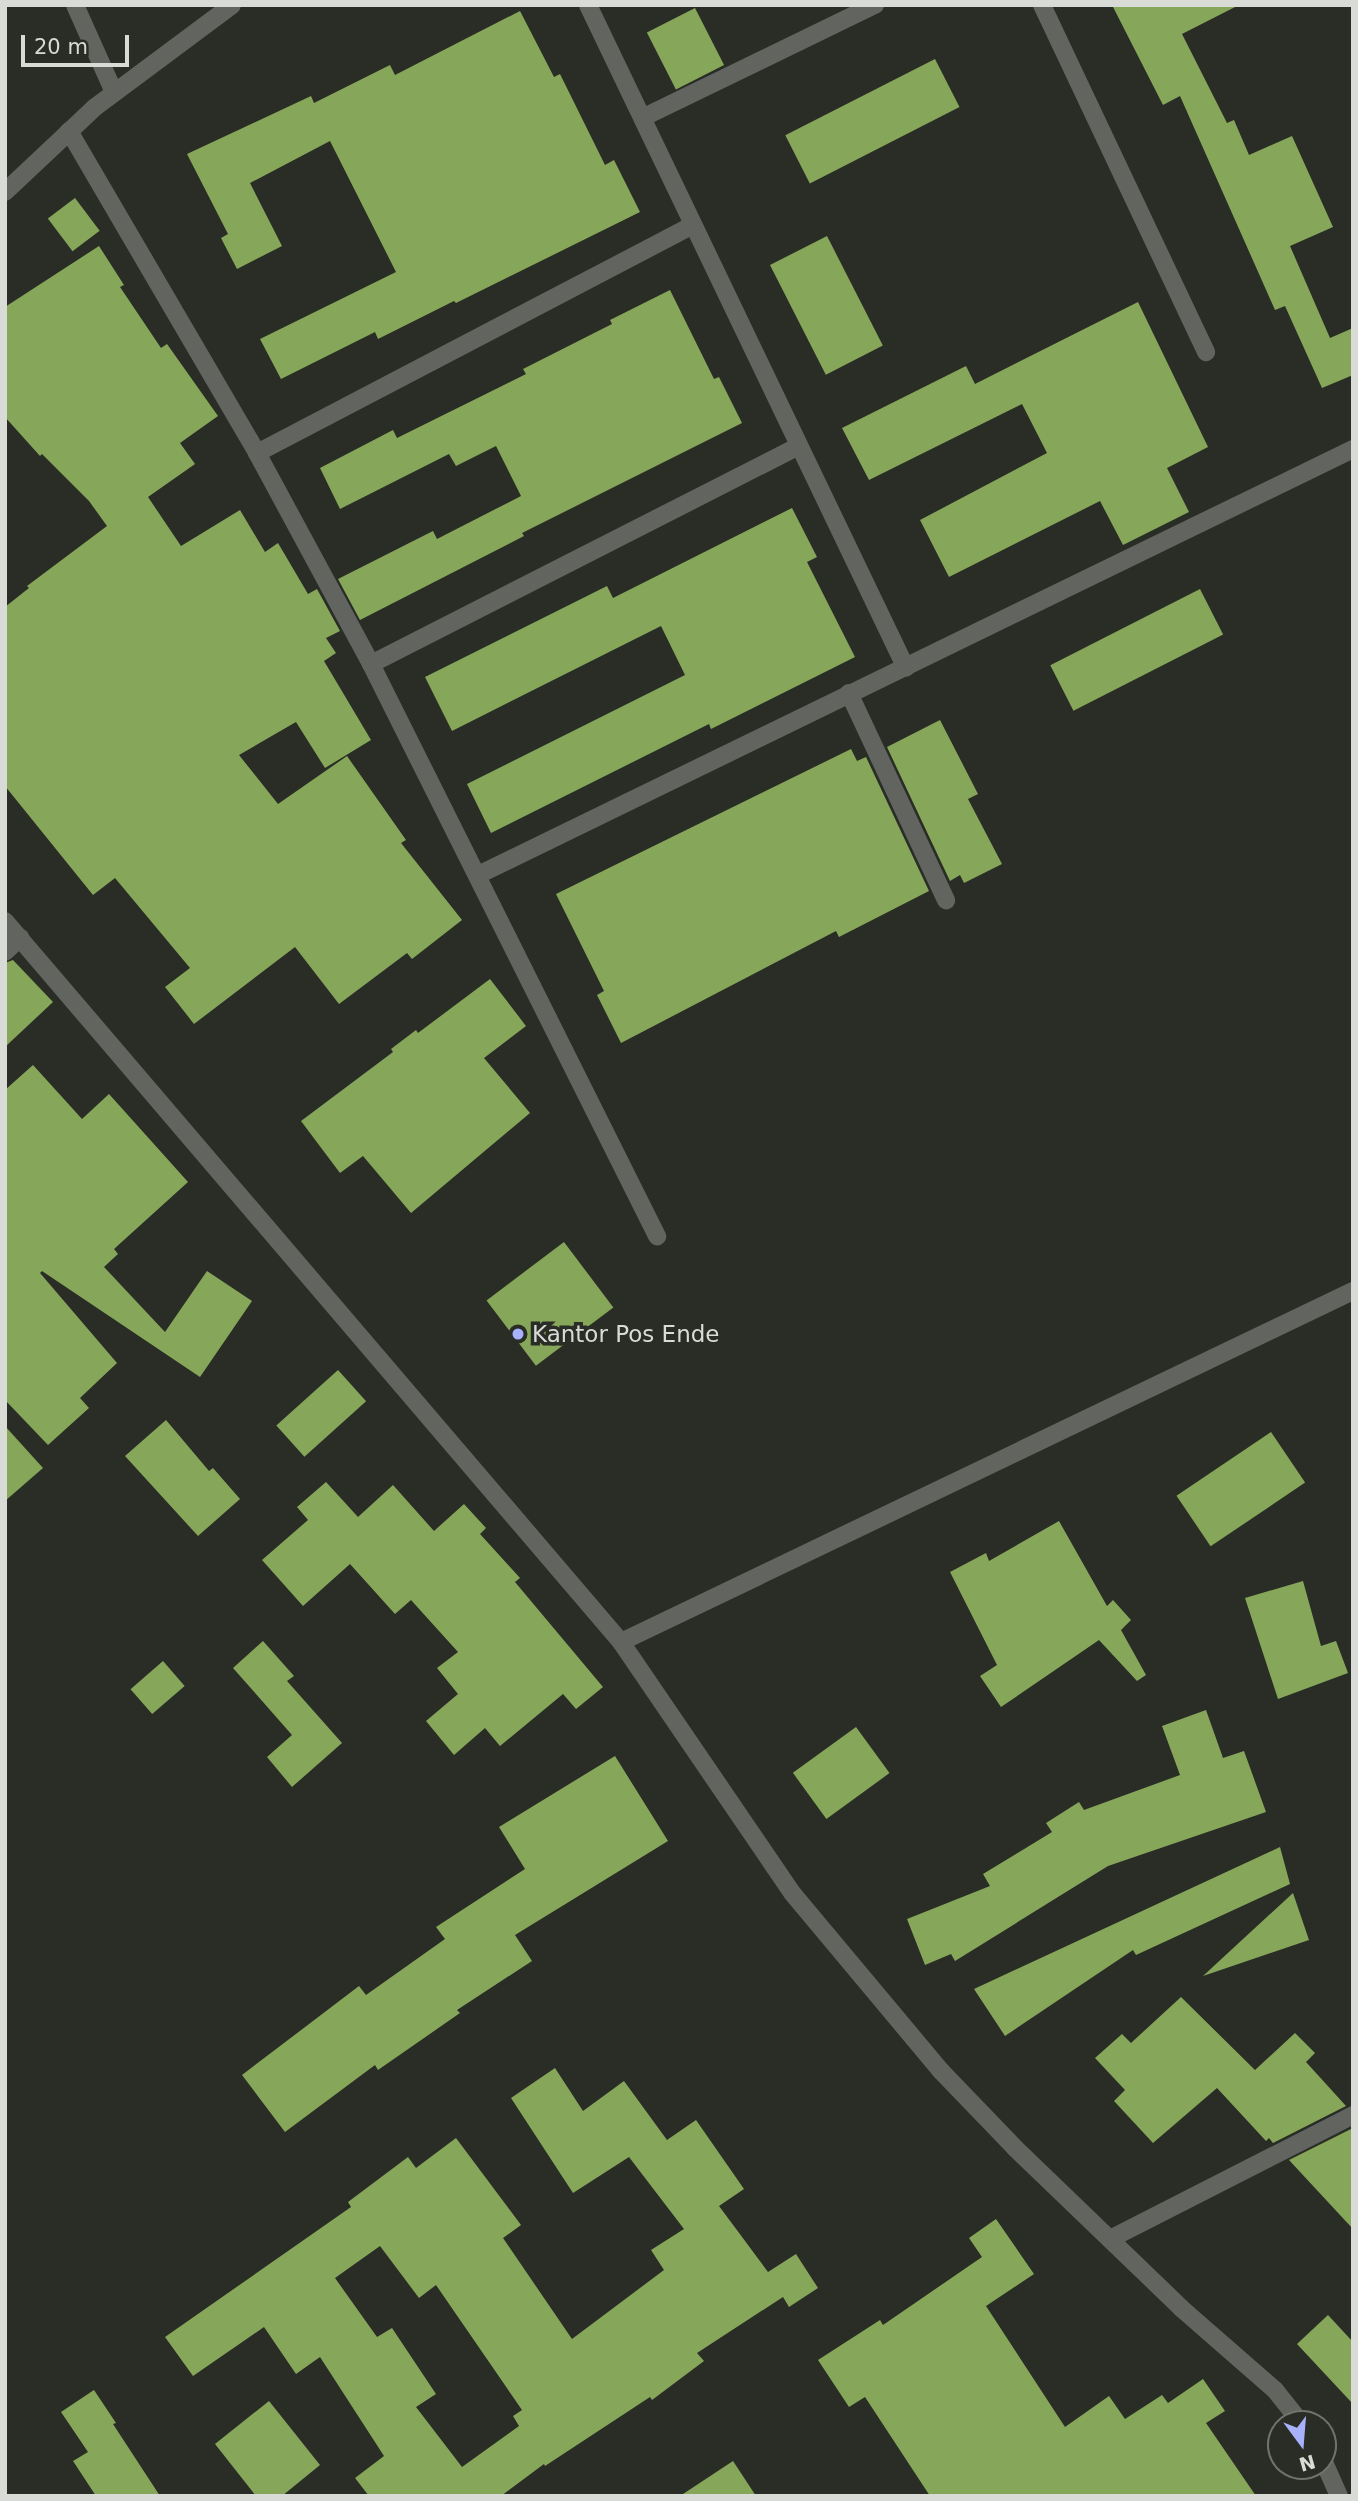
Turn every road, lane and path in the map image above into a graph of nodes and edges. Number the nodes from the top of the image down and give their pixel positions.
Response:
1 (75, 5) edge
2 (232, 5) edge
3 (588, 5) edge
4 (875, 5) edge
5 (1042, 5) edge
6 (854, 9) edge
7 (114, 92) junction
8 (644, 117) junction
9 (69, 131) junction
10 (5, 192) edge
11 (693, 225) junction
12 (1206, 352) dead end
13 (798, 446) junction
14 (1353, 449) edge
15 (257, 453) junction
16 (371, 664) junction
17 (906, 668) junction
18 (849, 693) junction
19 (478, 875) junction
20 (946, 900) dead end
21 (5, 921) edge
22 (19, 938) junction
23 (5, 953) edge
24 (657, 1236) dead end
25 (1353, 1291) edge
26 (621, 1642) junction
27 (1353, 2115) edge
28 (1110, 2239) junction
29 (1291, 2410) edge
30 (1332, 2480) edge
31 (1339, 2496) edge

1 - 7 street
2 - 7 street
3 - 8 street
4 - 6 street
5 - 12 street
6 - 8 street
7 - 9 street
8 - 11 street
9 - 10 street
9 - 15 street
11 - 13 street
11 - 15 street
13 - 16 street
13 - 17 street
14 - 17 street
15 - 16 street
16 - 19 street
17 - 18 street
18 - 19 street
18 - 20 street
19 - 24 street
21 - 22 street
22 - 23 street
22 - 26 street
25 - 26 street
26 - 28 street
27 - 28 street
28 - 29 street
30 - 31 street

